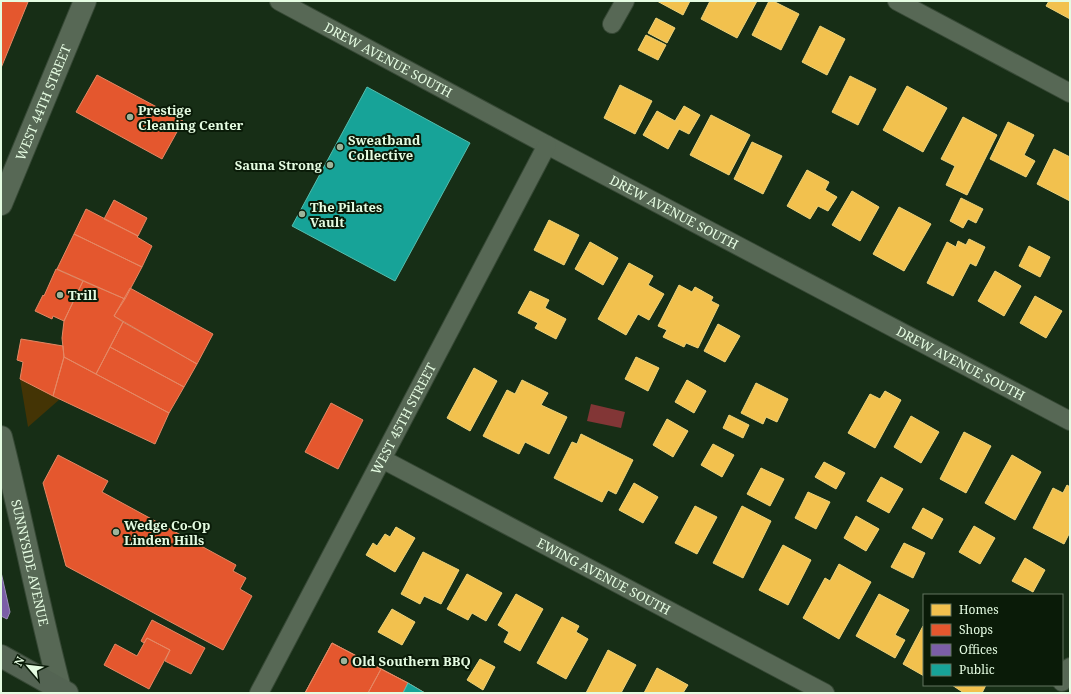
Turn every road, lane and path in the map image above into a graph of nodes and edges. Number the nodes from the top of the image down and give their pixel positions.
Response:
1 (84, 1) edge
2 (279, 1) edge
3 (625, 1) edge
4 (897, 1) edge
5 (612, 24) dead end
6 (1070, 93) edge
7 (547, 145) junction
8 (1, 204) edge
9 (1070, 421) edge
10 (1, 437) edge
11 (382, 459) junction
12 (1, 656) edge
13 (1070, 667) edge
14 (1063, 680) edge
15 (63, 692) edge
16 (260, 693) edge
17 (825, 693) edge

1 - 8 street, WEST 44TH STREET
2 - 7 street, DREW AVENUE SOUTH
3 - 5 street
4 - 6 street
7 - 9 street, DREW AVENUE SOUTH
7 - 11 street, WEST 45TH STREET
10 - 15 street, SUNNYSIDE AVENUE
11 - 16 street, WEST 45TH STREET
11 - 17 street, EWING AVENUE SOUTH
12 - 15 main road
13 - 14 street

